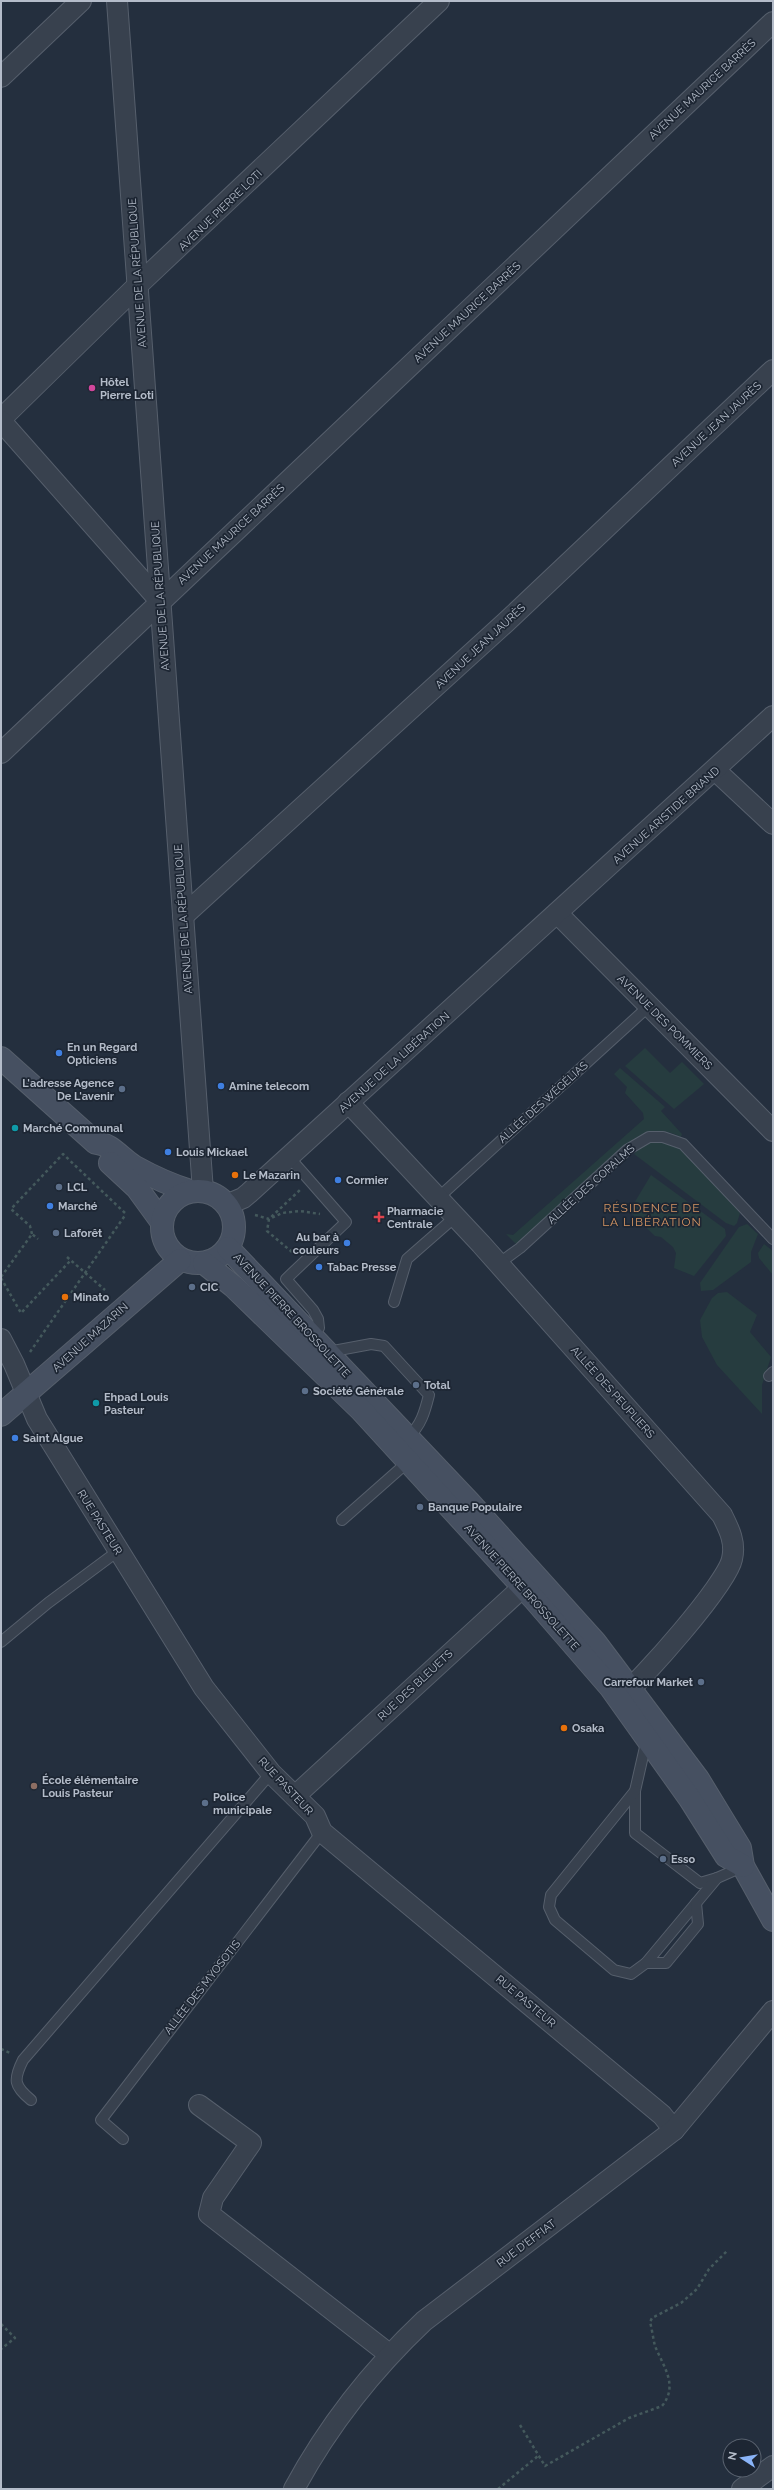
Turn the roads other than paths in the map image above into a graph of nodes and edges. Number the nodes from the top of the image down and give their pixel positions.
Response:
1 (81, 1) edge
2 (117, 1) edge
3 (439, 1) edge
4 (773, 22) edge
5 (1, 77) edge
6 (138, 285) junction
7 (773, 370) edge
8 (1, 420) edge
9 (160, 601) junction
10 (773, 716) edge
11 (1, 753) edge
12 (715, 770) junction
13 (773, 824) edge
14 (557, 913) junction
15 (183, 916) junction
16 (649, 1006) junction
17 (1, 1058) edge
18 (348, 1102) junction
19 (773, 1131) edge
20 (96, 1143) junction
21 (289, 1157) junction
22 (196, 1191) junction
23 (438, 1198) junction
24 (226, 1205) junction
25 (455, 1217) junction
26 (162, 1220) junction
27 (773, 1239) edge
28 (228, 1248) junction
29 (180, 1260) junction
30 (204, 1263) junction
31 (498, 1264) junction
32 (394, 1302) dead end
33 (280, 1330) junction
34 (311, 1336) junction
35 (1, 1339) edge
36 (328, 1352) junction
37 (27, 1394) junction
38 (1, 1415) edge
39 (411, 1448) junction
40 (342, 1520) dead end
41 (118, 1551) junction
42 (530, 1581) junction
43 (1, 1642) edge
44 (625, 1693) junction
45 (657, 1737) junction
46 (271, 1773) junction
47 (635, 1791) junction
48 (295, 1796) junction
49 (322, 1832) junction
50 (743, 1866) junction
51 (716, 1878) junction
52 (696, 1903) junction
53 (773, 1920) edge
54 (646, 1963) junction
55 (773, 2011) edge
56 (31, 2100) dead end
57 (199, 2105) dead end
58 (674, 2130) junction
59 (123, 2139) dead end
60 (389, 2354) junction
61 (773, 2466) edge
62 (294, 2489) edge
63 (742, 2489) edge

1 - 5 street
2 - 6 street, AVENUE DE LA RÉPUBLIQUE
3 - 6 street, AVENUE PIERRE LOTI
4 - 9 street, AVENUE MAURICE BARRÈS
6 - 8 street, AVENUE PIERRE LOTI
6 - 9 street, AVENUE DE LA RÉPUBLIQUE
7 - 15 street, AVENUE JEAN JAURÈS
8 - 9 street
9 - 11 street, AVENUE MAURICE BARRÈS
9 - 15 street, AVENUE DE LA RÉPUBLIQUE
10 - 12 street, AVENUE ARISTIDE BRIAND
12 - 13 street
12 - 14 street, AVENUE ARISTIDE BRIAND
14 - 16 street, AVENUE DES POMMIERS
14 - 18 street, AVENUE DE LA LIBÉRATION
15 - 22 street, AVENUE DE LA RÉPUBLIQUE
16 - 19 street, AVENUE DES POMMIERS
16 - 23 lane, ALLÉE DES WÉGÉLIAS
17 - 20 main road
18 - 21 street, AVENUE DE LA LIBÉRATION
18 - 23 street, ALLÉE DES PEUPLIERS
20 - 22 main road
20 - 26 main road
21 - 24 street, AVENUE DE LA LIBÉRATION
21 - 34 lane
22 - 24 main road
22 - 26 main road
23 - 25 street, ALLÉE DES PEUPLIERS
24 - 28 main road
25 - 31 street, ALLÉE DES PEUPLIERS
25 - 32 lane
26 - 29 main road
27 - 31 lane, ALLÉE DES COPALMS
28 - 30 main road
28 - 34 main road, AVENUE PIERRE BROSSOLETTE
29 - 30 main road
29 - 37 main road, AVENUE MAZARIN
30 - 33 main road, AVENUE PIERRE BROSSOLETTE
31 - 44 street, ALLÉE DES PEUPLIERS
33 - 34 main road
33 - 39 main road, AVENUE PIERRE BROSSOLETTE
34 - 36 main road, AVENUE PIERRE BROSSOLETTE
35 - 37 street, RUE PASTEUR
36 - 39 main road, AVENUE PIERRE BROSSOLETTE
36 - 39 lane
37 - 38 main road, AVENUE MAZARIN
37 - 41 street, RUE PASTEUR
39 - 40 lane
39 - 42 main road, AVENUE PIERRE BROSSOLETTE
41 - 43 lane
41 - 46 street, RUE PASTEUR
42 - 44 main road, AVENUE PIERRE BROSSOLETTE
42 - 48 street, RUE DES BLEUETS
44 - 45 main road, AVENUE PIERRE BROSSOLETTE
45 - 47 lane
45 - 50 main road, AVENUE PIERRE BROSSOLETTE
46 - 48 street, RUE PASTEUR
46 - 56 lane
47 - 51 lane
47 - 54 lane
48 - 49 street, RUE PASTEUR
49 - 58 street, RUE PASTEUR
49 - 59 lane, ALLÉE DES MYOSOTIS
50 - 51 lane
50 - 53 main road
51 - 52 lane
52 - 54 lane
52 - 54 lane
55 - 58 street, RUE D'EFFIAT
57 - 60 street
58 - 60 street, RUE D'EFFIAT
60 - 62 street, RUE D'EFFIAT
61 - 63 street

